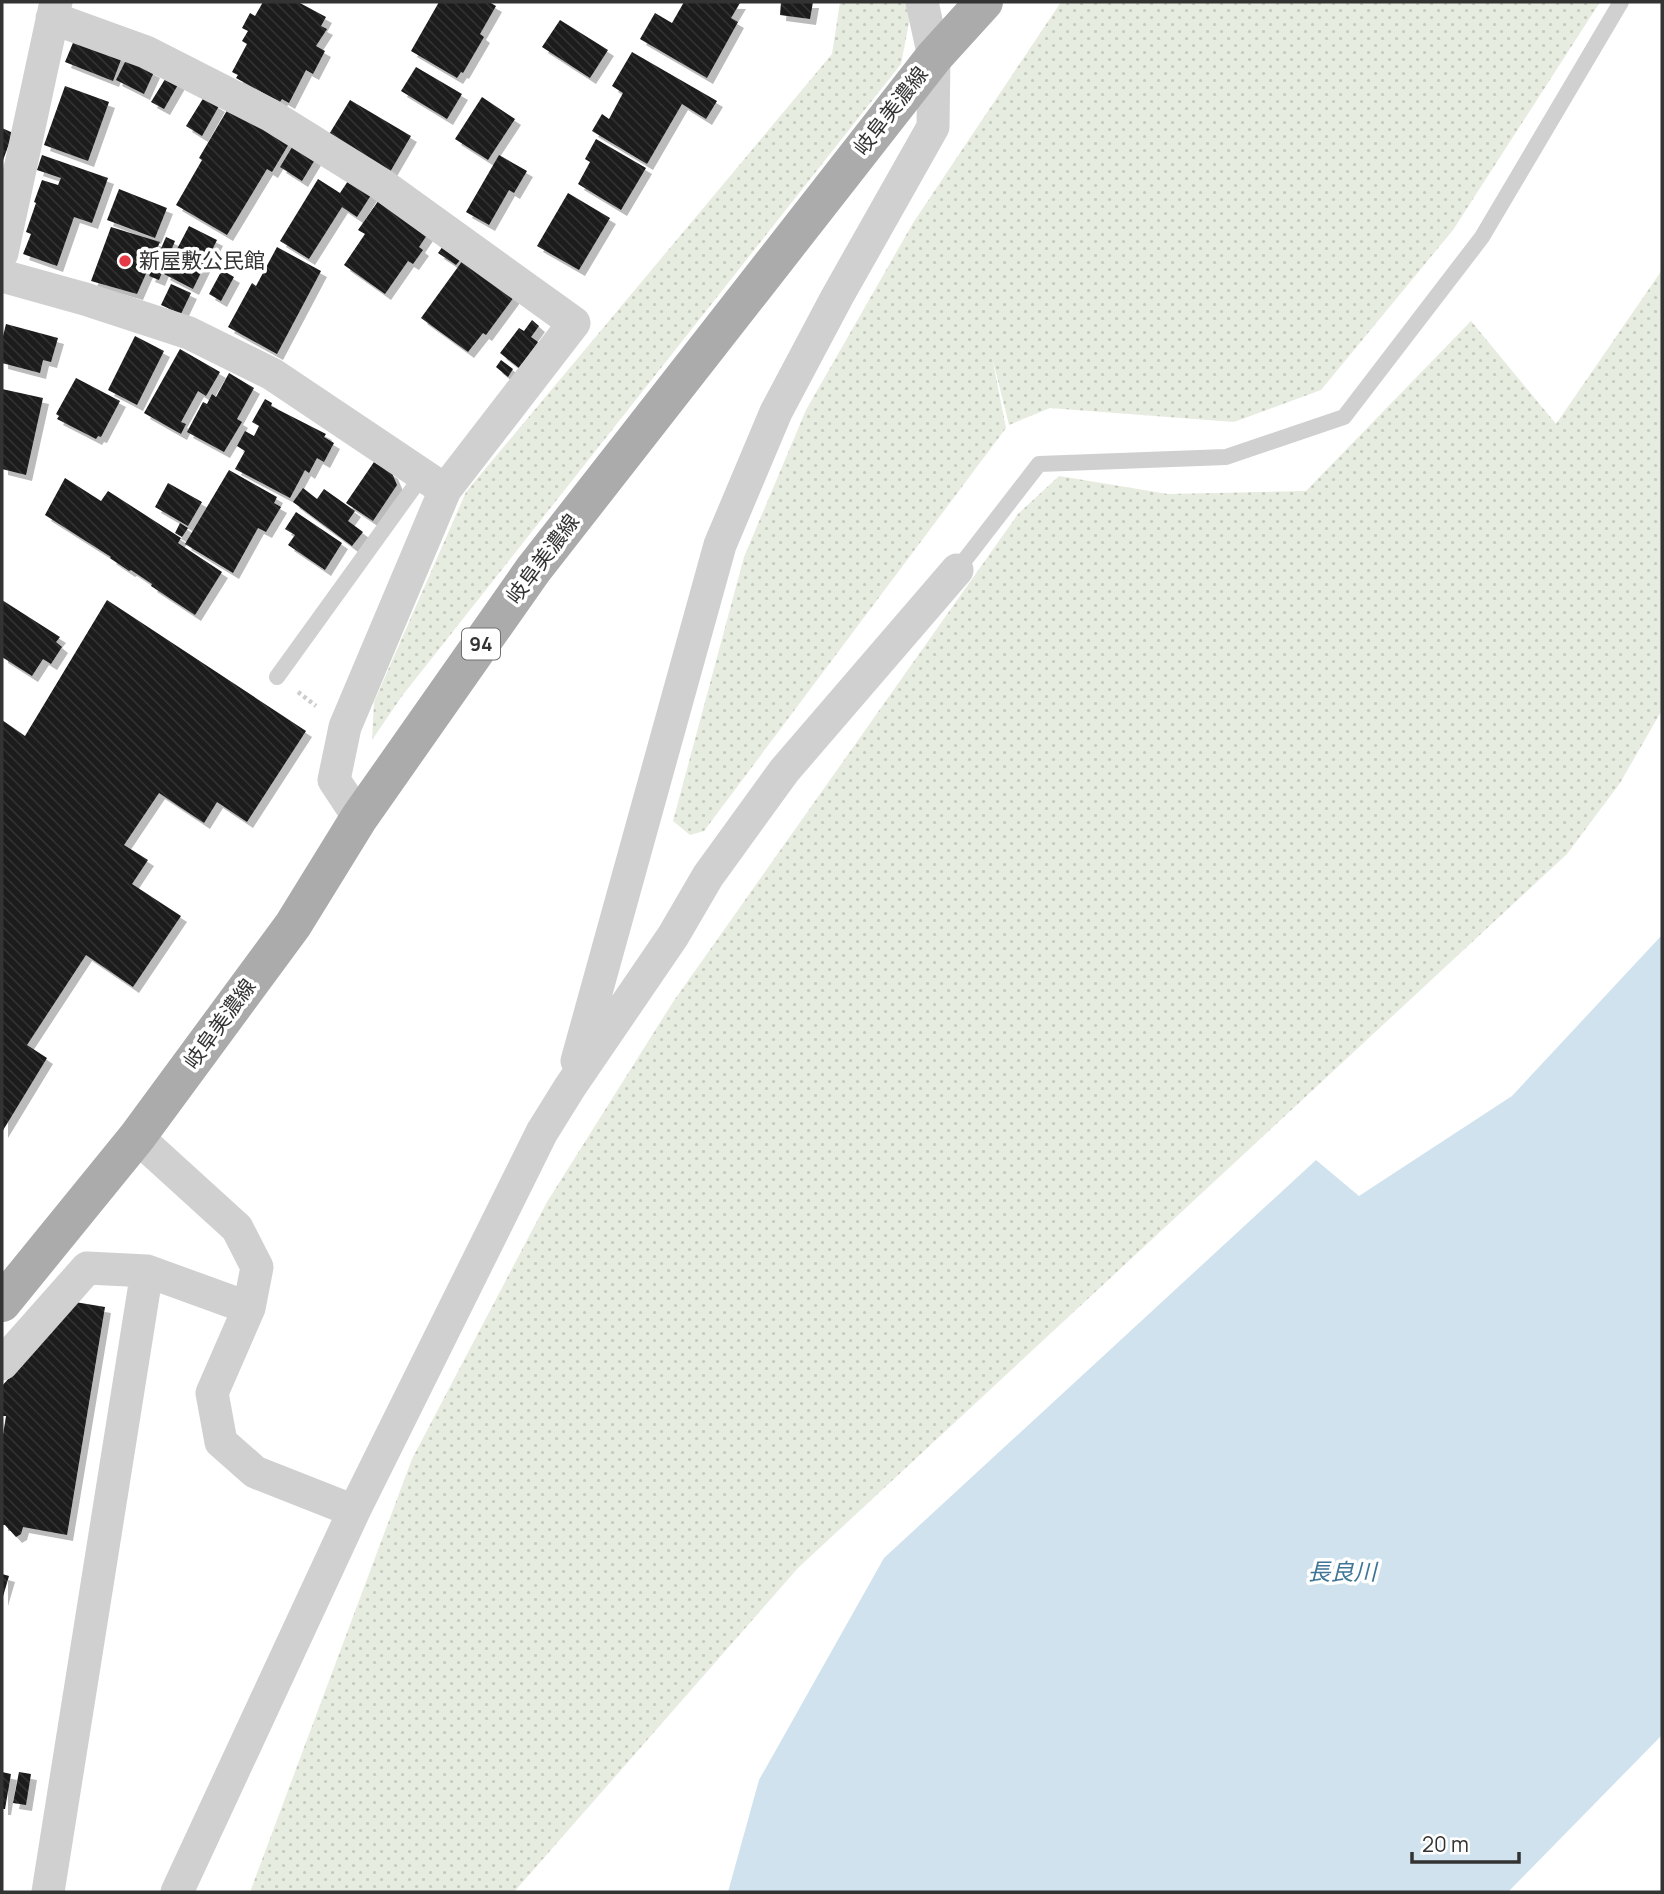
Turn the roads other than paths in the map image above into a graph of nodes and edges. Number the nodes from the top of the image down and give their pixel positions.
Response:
1 (922, 2) edge
2 (984, 2) edge
3 (1621, 2) edge
4 (54, 10) edge
5 (934, 57) junction
6 (2, 253) edge
7 (2, 276) edge
8 (433, 483) junction
9 (957, 570) joint
10 (277, 677) road end
11 (359, 818) junction
12 (569, 1087) junction
13 (137, 1137) junction
14 (147, 1271) junction
15 (2, 1303) edge
16 (249, 1308) junction
17 (2, 1364) edge
18 (354, 1511) junction
19 (48, 1892) edge
20 (177, 1892) edge

1 - 5 street
2 - 5 main road, 岐阜美濃線 / 94
3 - 9 lane
4 - 6 street
4 - 8 street
5 - 11 main road, 岐阜美濃線 / 94
5 - 12 street
7 - 8 street
8 - 10 lane
8 - 11 street
9 - 12 street
11 - 13 main road, 岐阜美濃線 / 94
12 - 18 street
13 - 15 main road, 岐阜美濃線 / 94
13 - 16 street
14 - 16 street
14 - 17 street
14 - 19 street
16 - 18 street
18 - 20 street

